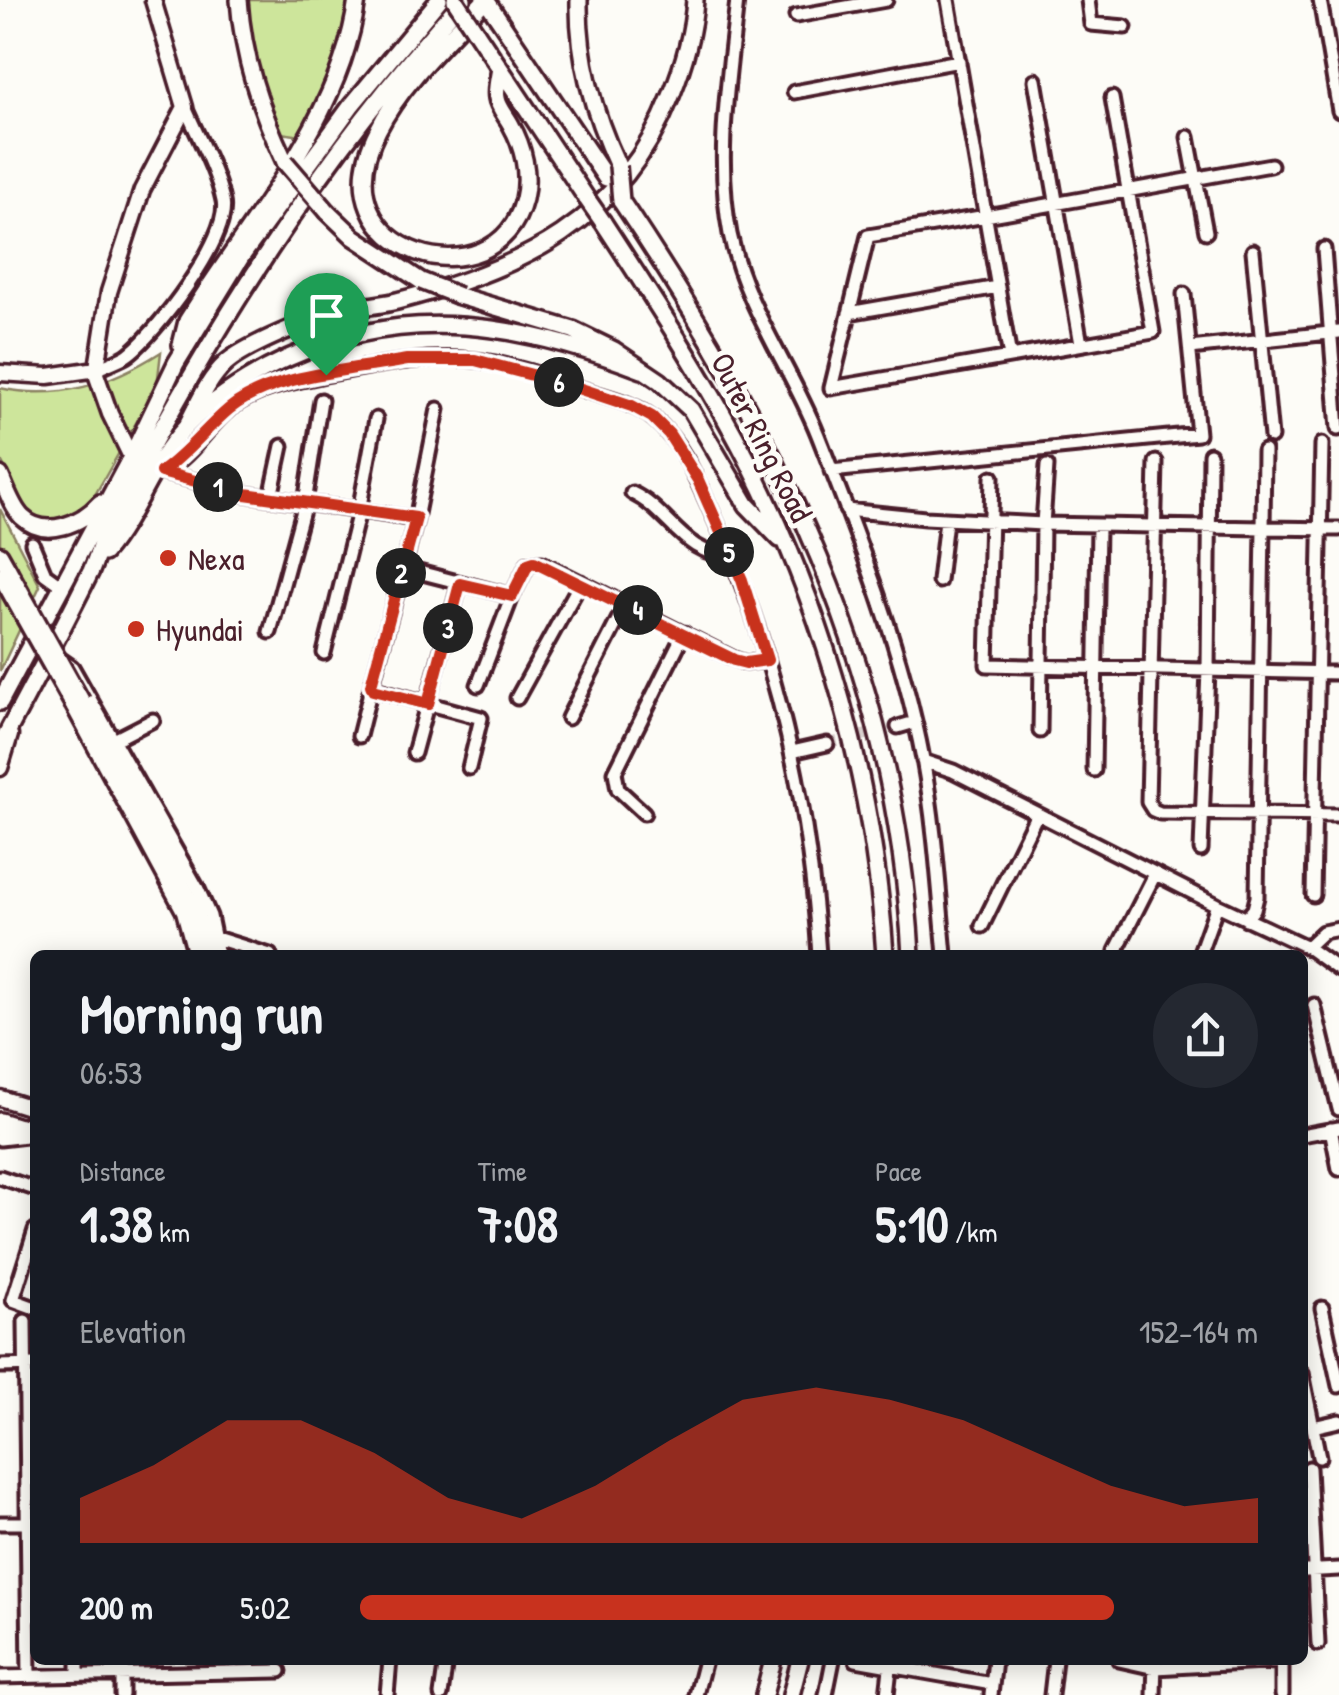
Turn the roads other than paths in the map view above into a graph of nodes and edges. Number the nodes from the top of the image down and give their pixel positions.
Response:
1 (153, 0) edge
2 (239, 0) edge
3 (357, 0) edge
4 (426, 0) edge
5 (439, 0) edge
6 (454, 0) edge
7 (462, 0) edge
8 (580, 0) edge
9 (695, 0) edge
10 (737, 0) edge
11 (886, 0) edge
12 (948, 0) edge
13 (1088, 0) edge
14 (1320, 0) edge
15 (488, 4) edge
16 (796, 16) dead end
17 (1125, 27) dead end
18 (960, 61) junction
19 (500, 68) junction
20 (1035, 80) dead end
21 (794, 92) dead end
22 (1112, 98) dead end
23 (185, 107) junction
24 (1339, 111) edge
25 (1188, 137) dead end
26 (1271, 165) dead end
27 (304, 169) junction
28 (1196, 179) junction
29 (318, 180) junction
30 (1128, 191) junction
31 (274, 192) junction
32 (622, 201) junction
33 (1056, 204) junction
34 (986, 217) junction
35 (1206, 232) dead end
36 (1324, 249) dead end
37 (1253, 250) dead end
38 (998, 287) junction
39 (1184, 294) dead end
40 (848, 313) junction
41 (1335, 333) edge
42 (1261, 341) junction
43 (1080, 344) junction
44 (596, 347) junction
45 (1190, 348) junction
46 (1010, 357) junction
47 (176, 363) junction
48 (97, 369) junction
49 (0, 373) edge
50 (321, 400) dead end
51 (438, 409) dead end
52 (376, 419) dead end
53 (186, 427) junction
54 (1338, 429) edge
55 (1271, 438) dead end
56 (1322, 444) dead end
57 (282, 446) dead end
58 (1264, 451) dead end
59 (1210, 454) dead end
60 (131, 457) junction
61 (1156, 462) dead end
62 (1047, 466) dead end
63 (831, 471) junction
64 (157, 472) junction
65 (0, 475) edge
66 (992, 477) dead end
67 (118, 481) junction
68 (632, 493) dead end
69 (271, 497) junction
70 (305, 503) junction
71 (359, 510) junction
72 (846, 510) junction
73 (416, 518) junction
74 (946, 520) junction
75 (993, 522) junction
76 (1044, 524) junction
77 (1098, 526) junction
78 (1154, 526) junction
79 (1209, 527) junction
80 (1263, 528) junction
81 (1318, 528) junction
82 (1339, 529) edge
83 (32, 543) dead end
84 (788, 548) junction
85 (0, 554) edge
86 (731, 555) junction
87 (92, 568) junction
88 (403, 568) junction
89 (4, 573) edge
90 (940, 581) dead end
91 (580, 582) junction
92 (460, 584) junction
93 (63, 586) junction
94 (512, 596) junction
95 (626, 604) junction
96 (51, 607) junction
97 (67, 615) junction
98 (270, 632) dead end
99 (684, 633) junction
100 (48, 652) junction
101 (324, 654) dead end
102 (767, 660) junction
103 (1040, 666) junction
104 (1095, 670) junction
105 (1149, 670) junction
106 (1208, 670) junction
107 (1259, 672) junction
108 (1318, 673) junction
109 (1339, 673) edge
110 (478, 685) dead end
111 (372, 688) junction
112 (517, 698) dead end
113 (1, 699) edge
114 (78, 703) junction
115 (428, 704) junction
116 (568, 718) dead end
117 (14, 720) junction
118 (153, 720) dead end
119 (915, 722) junction
120 (898, 727) tunnel mouth
121 (1040, 731) dead end
122 (359, 736) dead end
123 (114, 740) junction
124 (827, 744) tunnel mouth
125 (0, 746) edge
126 (792, 752) junction
127 (414, 753) dead end
128 (924, 761) junction
129 (0, 768) edge
130 (469, 768) dead end
131 (1094, 770) dead end
132 (1203, 812) junction
133 (644, 814) dead end
134 (1037, 814) junction
135 (1315, 814) junction
136 (1339, 814) edge
137 (1258, 815) junction
138 (1200, 850) dead end
139 (1155, 874) junction
140 (1313, 894) dead end
141 (1217, 906) junction
142 (1246, 918) junction
143 (982, 926) dead end
144 (1339, 930) edge
145 (216, 938) junction
146 (1307, 947) junction
147 (195, 950) edge
148 (207, 950) edge
149 (217, 950) edge
150 (250, 950) edge
151 (820, 950) edge
152 (885, 950) edge
153 (911, 950) edge
154 (945, 950) edge
155 (1117, 950) edge
156 (1202, 950) edge
157 (1339, 970) edge
158 (1314, 1004) dead end
159 (0, 1098) edge
160 (30, 1107) edge
161 (1339, 1109) edge
162 (0, 1121) edge
163 (27, 1126) edge
164 (1335, 1128) edge
165 (0, 1129) edge
166 (1308, 1134) edge
167 (30, 1136) edge
168 (0, 1140) edge
169 (1339, 1169) edge
170 (0, 1174) edge
171 (30, 1183) edge
172 (30, 1246) edge
173 (30, 1306) edge
174 (1322, 1308) dead end
175 (25, 1321) dead end
176 (30, 1365) edge
177 (0, 1366) edge
178 (1339, 1386) edge
179 (1308, 1405) edge
180 (1339, 1421) edge
181 (1312, 1426) junction
182 (1319, 1458) dead end
183 (1310, 1468) dead end
184 (1308, 1480) edge
185 (0, 1523) edge
186 (30, 1523) edge
187 (1308, 1528) edge
188 (1339, 1569) edge
189 (1309, 1571) edge
190 (30, 1600) edge
191 (1318, 1644) dead end
192 (78, 1665) edge
193 (122, 1665) edge
194 (390, 1665) edge
195 (445, 1665) edge
196 (704, 1665) edge
197 (772, 1665) edge
198 (799, 1665) edge
199 (833, 1665) edge
200 (891, 1665) edge
201 (898, 1665) edge
202 (994, 1665) edge
203 (1054, 1665) edge
204 (1155, 1665) edge
205 (1282, 1665) edge
206 (216, 1666) edge
207 (168, 1667) edge
208 (280, 1672) dead end
209 (122, 1674) junction
210 (78, 1675) junction
211 (0, 1676) edge
212 (29, 1676) junction
213 (992, 1690) edge
214 (122, 1695) edge
215 (387, 1695) edge
216 (442, 1695) edge
217 (696, 1695) edge
218 (764, 1695) edge
219 (791, 1695) edge
220 (826, 1695) edge
221 (886, 1695) edge
222 (1051, 1695) edge
223 (1154, 1695) edge
224 (1282, 1695) edge

1 - 23 main road
2 - 44 highway, bridge
3 - 31 highway
4 - 31 highway
5 - 27 highway
6 - 19 highway, Outer Ring Road, bridge
7 - 29 highway
8 - 32 highway, bridge
9 - 53 highway
10 - 63 street
11 - 16 street
12 - 18 street
13 - 17 street
14 - 24 street
15 - 19 highway
15 - 32 highway, Outer Ring Road, bridge
18 - 21 street
18 - 34 street
19 - 84 highway, Outer Ring Road, bridge
20 - 33 street
22 - 30 street
23 - 48 main road
23 - 48 street
25 - 28 street
26 - 28 street
27 - 29 highway
27 - 47 highway
28 - 30 street
28 - 35 street
29 - 87 highway
30 - 33 street
30 - 43 street
31 - 47 highway
32 - 153 highway, Outer Ring Road
33 - 34 street
33 - 43 street
34 - 38 street
34 - 40 street
36 - 41 street
37 - 42 street
38 - 40 street
38 - 46 street
39 - 45 street
40 - 46 street
41 - 42 street
41 - 54 street
42 - 45 street
42 - 55 street
43 - 46 street
44 - 53 highway
44 - 84 highway
45 - 63 street
47 - 60 highway
48 - 49 main road
48 - 60 main road
50 - 70 street
51 - 73 street
52 - 71 street
53 - 64 highway
56 - 81 street
57 - 69 street
58 - 80 street
59 - 79 street
60 - 67 highway
61 - 78 street
62 - 76 street
63 - 72 street
64 - 69 street
64 - 86 street
64 - 87 highway
65 - 67 highway
66 - 75 street
67 - 93 highway
68 - 86 street
69 - 70 street
70 - 71 street
70 - 98 street
71 - 73 street
71 - 101 street
72 - 74 street
72 - 119 street
73 - 88 street
74 - 75 street
74 - 90 street
75 - 76 street
75 - 103 street
76 - 77 street
76 - 103 street
77 - 78 street
77 - 104 street
78 - 79 street
78 - 105 street
79 - 80 street
79 - 106 street
80 - 81 street
80 - 107 street
81 - 82 street
81 - 108 street
83 - 93 street
84 - 152 highway, Outer Ring Road
85 - 89 main road
86 - 102 street
87 - 97 highway
88 - 92 street
88 - 111 street
89 - 114 main road, bridge
91 - 94 street
91 - 95 street
91 - 112 street
92 - 94 street
92 - 115 street
93 - 96 highway
94 - 110 street
95 - 99 street
95 - 116 street
96 - 97 highway
96 - 113 highway
97 - 100 highway
99 - 102 street
99 - 133 street
100 - 117 highway
100 - 123 street
102 - 126 street
103 - 104 street
103 - 121 street
104 - 105 street
104 - 131 street
105 - 106 street
105 - 132 street
106 - 107 street
106 - 132 street
107 - 108 street
107 - 137 street
108 - 109 street
108 - 135 street
111 - 115 street
111 - 122 street
114 - 147 main road
114 - 148 main road
115 - 127 street
115 - 130 street
117 - 125 highway
117 - 129 main road
118 - 123 street
119 - 120 street
119 - 128 street
123 - 145 street
124 - 126 street
126 - 151 street
128 - 134 street
128 - 154 street
132 - 137 street
132 - 138 street
134 - 139 street
134 - 143 street
135 - 136 street
135 - 137 street
135 - 140 street
137 - 142 street
139 - 141 street
139 - 155 street
141 - 142 street
141 - 156 street
142 - 146 street
144 - 146 street
145 - 149 street
145 - 150 street
146 - 157 street
158 - 161 street
159 - 160 main road
162 - 163 highway
163 - 165 main road
164 - 166 street
164 - 169 street
167 - 168 street
170 - 171 street
172 - 173 street
174 - 178 street
175 - 176 street
176 - 177 street
179 - 181 street
180 - 181 street
181 - 182 street
183 - 184 street
185 - 186 street
187 - 189 street
188 - 189 street
189 - 191 street
190 - 212 street
192 - 210 street
193 - 209 street
194 - 215 street
195 - 216 street
196 - 217 street
197 - 218 highway
198 - 219 highway
199 - 220 street
200 - 221 street
201 - 213 street
202 - 213 street
203 - 222 street
204 - 223 street
205 - 224 street
206 - 207 street
206 - 208 street
207 - 209 street
209 - 210 street
209 - 214 street
210 - 212 street
211 - 212 street

